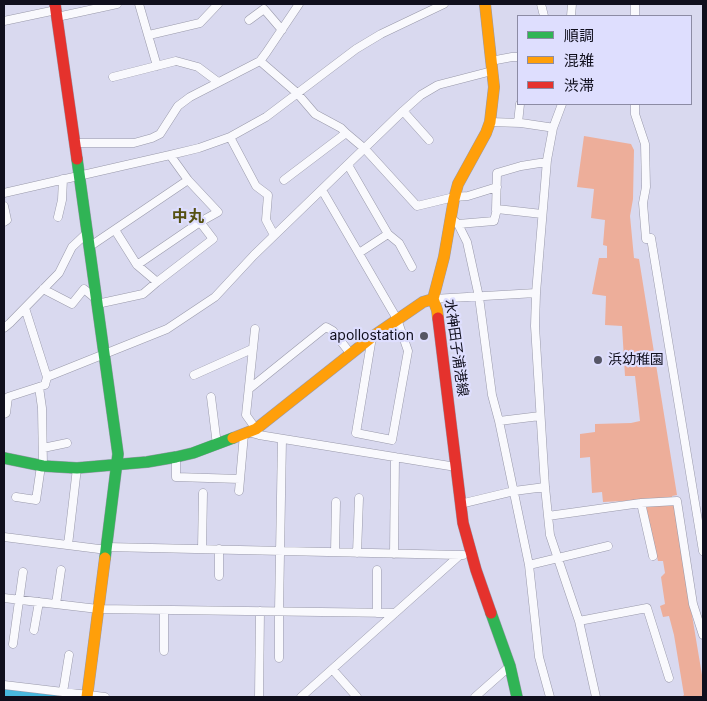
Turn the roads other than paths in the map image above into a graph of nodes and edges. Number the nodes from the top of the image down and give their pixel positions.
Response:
1 (117, 4) edge
2 (139, 4) edge
3 (218, 4) edge
4 (299, 4) edge
5 (444, 4) edge
6 (485, 4) edge
7 (56, 10) edge
8 (249, 20) dead end
9 (4, 21) edge
10 (282, 30) junction
11 (149, 35) junction
12 (517, 57) edge
13 (260, 61) junction
14 (494, 65) junction
15 (157, 66) junction
16 (113, 77) dead end
17 (218, 82) junction
18 (297, 93) junction
19 (520, 105) edge
20 (562, 105) edge
21 (635, 105) edge
22 (403, 111) junction
23 (490, 122) junction
24 (518, 123) junction
25 (553, 128) junction
26 (346, 133) junction
27 (230, 137) junction
28 (430, 140) dead end
29 (75, 143) junction
30 (365, 149) junction
31 (170, 155) junction
32 (546, 162) junction
33 (348, 165) junction
34 (79, 175) junction
35 (63, 179) junction
36 (188, 180) junction
37 (284, 180) dead end
38 (497, 187) junction
39 (322, 190) junction
40 (4, 193) edge
41 (454, 197) junction
42 (4, 206) edge
43 (496, 210) junction
44 (542, 214) junction
45 (58, 217) dead end
46 (454, 221) junction
47 (4, 222) edge
48 (200, 222) junction
49 (114, 230) junction
50 (88, 232) junction
51 (388, 234) junction
52 (274, 236) junction
53 (89, 247) junction
54 (358, 253) junction
55 (137, 265) junction
56 (412, 267) dead end
57 (157, 282) junction
58 (43, 289) junction
59 (536, 293) junction
60 (479, 297) junction
61 (433, 299) junction
62 (97, 301) junction
63 (25, 308) junction
64 (397, 319) junction
65 (4, 328) edge
66 (255, 329) dead end
67 (372, 337) junction
68 (252, 349) junction
69 (350, 353) junction
70 (104, 354) junction
71 (194, 375) dead end
72 (47, 377) junction
73 (39, 387) junction
74 (249, 389) junction
75 (211, 397) dead end
76 (4, 414) edge
77 (540, 416) junction
78 (499, 422) junction
79 (249, 432) junction
80 (282, 439) junction
81 (67, 443) dead end
82 (217, 445) junction
83 (42, 448) junction
84 (395, 457) junction
85 (4, 458) edge
86 (176, 458) junction
87 (117, 464) junction
88 (42, 466) junction
89 (456, 467) junction
90 (77, 468) junction
91 (240, 479) junction
92 (545, 487) junction
93 (239, 491) dead end
94 (514, 491) junction
95 (203, 494) dead end
96 (16, 497) dead end
97 (359, 498) dead end
98 (336, 502) dead end
99 (641, 503) junction
100 (460, 504) junction
101 (548, 516) junction
102 (4, 537) edge
103 (68, 545) junction
104 (608, 546) dead end
105 (107, 548) junction
106 (202, 549) junction
107 (219, 549) junction
108 (280, 551) junction
109 (703, 551) edge
110 (335, 552) junction
111 (357, 553) junction
112 (394, 554) junction
113 (465, 554) junction
114 (653, 556) dead end
115 (558, 558) junction
116 (529, 566) junction
117 (62, 570) dead end
118 (377, 570) dead end
119 (23, 572) dead end
120 (219, 576) dead end
121 (4, 598) edge
122 (18, 600) junction
123 (38, 602) junction
124 (56, 604) junction
125 (98, 609) junction
126 (164, 610) junction
127 (260, 611) junction
128 (279, 611) junction
129 (377, 613) junction
130 (395, 613) junction
131 (579, 621) junction
132 (34, 630) dead end
133 (703, 634) edge
134 (13, 644) dead end
135 (164, 651) dead end
136 (69, 655) dead end
137 (279, 658) dead end
138 (510, 666) junction
139 (333, 670) junction
140 (669, 678) dead end
141 (4, 685) edge
142 (63, 692) junction
143 (87, 696) edge
144 (105, 697) edge
145 (260, 697) edge
146 (301, 697) edge
147 (357, 697) edge
148 (475, 697) edge
149 (517, 697) edge
150 (550, 697) edge
151 (596, 697) edge

1 - 7 street
2 - 11 street
3 - 11 street
4 - 10 street
5 - 18 street
6 - 14 street, 水神田子浦港線
7 - 9 street
7 - 29 street
8 - 10 street
10 - 13 street
11 - 15 street
12 - 14 street
13 - 17 street
13 - 18 street
14 - 22 street
14 - 23 street, 水神田子浦港線
15 - 16 street
15 - 17 street
17 - 29 street
18 - 26 street
18 - 27 street
19 - 24 street
20 - 25 street
21 - 109 street
22 - 28 street
22 - 30 street
23 - 24 street
23 - 41 street, 水神田子浦港線
24 - 25 street
25 - 32 street
26 - 30 street
26 - 37 street
27 - 31 street
27 - 52 street
29 - 34 street
30 - 33 street
30 - 41 street
31 - 34 street
31 - 36 street
32 - 38 street
32 - 44 street
33 - 39 street
33 - 51 street
34 - 35 street
34 - 50 street
35 - 40 street
35 - 45 street
36 - 48 street
36 - 49 street
38 - 41 street
38 - 43 street
39 - 52 street
39 - 54 street
41 - 46 street, 水神田子浦港線
42 - 47 street
43 - 44 street
43 - 46 street
44 - 59 street
46 - 60 street
46 - 61 street, 水神田子浦港線
48 - 55 street
48 - 57 street
49 - 53 street
49 - 55 street
50 - 53 street
50 - 58 street
51 - 54 street
51 - 56 street
52 - 70 street
53 - 62 street
54 - 64 street
55 - 57 street
57 - 62 street
58 - 62 street
58 - 63 street
59 - 60 street
59 - 77 street
60 - 61 street
60 - 78 street
61 - 64 street
61 - 89 street, 水神田子浦港線
62 - 70 street
63 - 65 street
63 - 72 street
64 - 67 street
64 - 67 street
66 - 68 street
67 - 69 street
68 - 71 street
68 - 74 street
69 - 74 street
69 - 79 street
70 - 72 street
70 - 87 street
72 - 73 street
73 - 76 street
73 - 83 street
74 - 79 street
75 - 82 street
77 - 78 street
77 - 92 street
78 - 94 street
79 - 80 street
79 - 82 street
79 - 91 street
80 - 84 street
80 - 108 street
81 - 83 street
82 - 86 street
83 - 88 street
84 - 89 street
84 - 112 street
85 - 88 street
86 - 87 street
86 - 91 street
87 - 90 street
87 - 105 street
88 - 90 street
88 - 96 street
89 - 100 street, 水神田子浦港線
90 - 103 street
91 - 93 street
92 - 94 street
92 - 101 street
94 - 100 street
94 - 116 street
95 - 106 street
97 - 111 street
98 - 110 street
99 - 101 street
99 - 114 street
99 - 133 street
100 - 113 street, 水神田子浦港線
101 - 115 street
102 - 103 street
103 - 105 street
104 - 115 street
105 - 106 street
105 - 125 street
106 - 107 street
107 - 108 street
107 - 120 street
108 - 110 street
108 - 128 street
110 - 111 street
111 - 112 street
112 - 113 street
113 - 130 street
113 - 138 street, 水神田子浦港線
115 - 116 street
115 - 131 street
116 - 150 street
117 - 124 street
118 - 129 street
119 - 122 street
121 - 122 street
122 - 123 street
122 - 134 street
123 - 124 street
123 - 132 street
124 - 125 street
125 - 126 street
125 - 143 street
126 - 127 street
126 - 135 street
127 - 128 street
127 - 145 street
128 - 129 street
128 - 137 street
129 - 130 street
130 - 139 street
131 - 140 street
131 - 151 street
136 - 142 street
138 - 148 street
138 - 149 street, 水神田子浦港線
139 - 146 street
139 - 147 street
141 - 142 street
142 - 143 street
143 - 144 street

